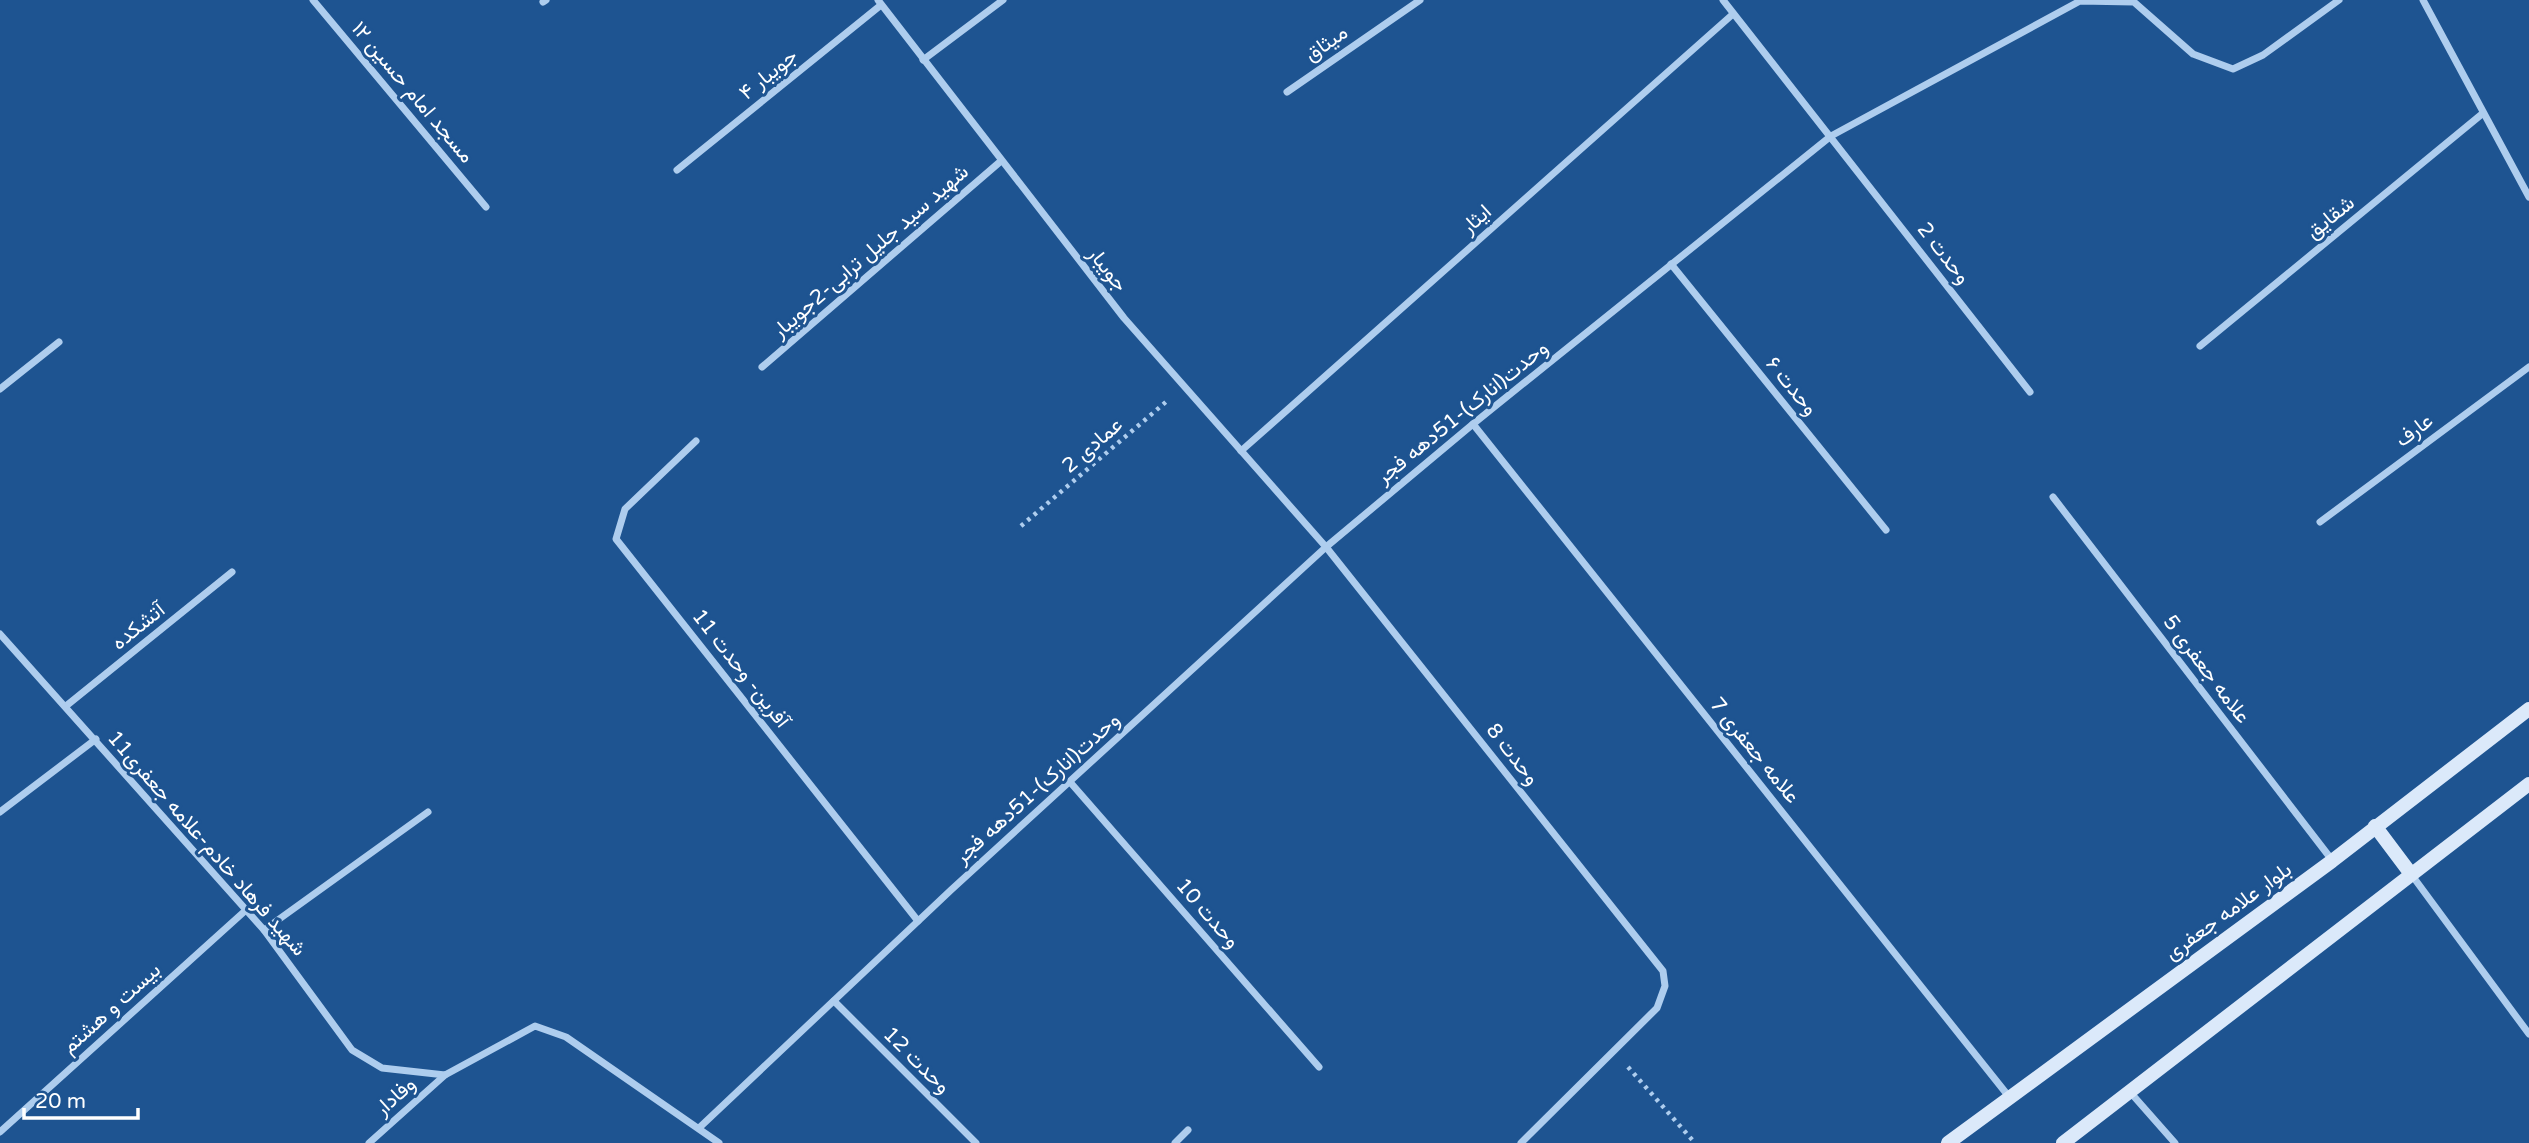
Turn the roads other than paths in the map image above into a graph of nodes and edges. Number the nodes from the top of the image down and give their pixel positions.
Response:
1 (313, 0) edge
2 (1003, 0) edge
3 (1420, 0) edge
4 (1723, 0) edge
5 (2339, 0) edge
6 (2423, 0) edge
7 (880, 2) edge
8 (1733, 14) junction
9 (923, 60) junction
10 (1287, 92) dead end
11 (2482, 114) junction
12 (1831, 136) junction
13 (1001, 160) junction
14 (677, 170) dead end
15 (2529, 197) edge
16 (486, 207) dead end
17 (1671, 264) junction
18 (59, 342) dead end
19 (2200, 346) dead end
20 (762, 367) dead end
21 (2529, 367) edge
22 (0, 389) edge
23 (2030, 392) dead end
24 (1473, 424) junction
25 (696, 440) dead end
26 (1241, 451) junction
27 (2053, 497) dead end
28 (2320, 522) dead end
29 (1886, 530) dead end
30 (1326, 547) junction
31 (232, 572) dead end
32 (0, 634) edge
33 (66, 706) junction
34 (2529, 709) edge
35 (96, 738) junction
36 (1070, 782) junction
37 (2529, 784) edge
38 (428, 811) dead end
39 (0, 812) edge
40 (2375, 826) junction
41 (2332, 861) junction
42 (2411, 874) junction
43 (246, 910) junction
44 (918, 921) junction
45 (264, 930) junction
46 (834, 1001) junction
47 (2529, 1034) edge
48 (1319, 1068) dead end
49 (445, 1075) junction
50 (2130, 1092) junction
51 (2010, 1098) junction
52 (699, 1128) junction
53 (1188, 1130) dead end
54 (0, 1132) edge
55 (369, 1143) edge
56 (719, 1143) edge
57 (976, 1143) edge
58 (1175, 1143) edge
59 (1521, 1143) edge
60 (1948, 1143) edge
61 (2063, 1143) edge
62 (2175, 1143) edge

1 - 16 street, مسجد امام حسین ۱۲
2 - 9 street
3 - 10 street, میثاق
4 - 8 street, وحدت 2
5 - 12 street, وحدت(انارک)-51دهه فجر
6 - 11 street
7 - 9 street, جویبار
7 - 14 street, جویبار ۴
8 - 12 street, وحدت 2
8 - 26 street, ایثار
9 - 13 street, جویبار
11 - 15 street
11 - 19 street, شقایق
12 - 17 street, وحدت(انارک)-51دهه فجر
12 - 23 street, وحدت 2
13 - 20 street, شهید سید جلیل ترابی-2جویبار
13 - 26 street, جویبار
17 - 24 street, وحدت(انارک)-51دهه فجر
17 - 29 street, وحدت ۶
18 - 22 street
21 - 28 street, عارف
24 - 30 street, وحدت(انارک)-51دهه فجر
24 - 51 street, علامه جعفری 7
25 - 44 street, آفرین- وحدت 11
26 - 30 street, جویبار
27 - 41 street, علامه جعفری 5
30 - 36 street, وحدت(انارک)-51دهه فجر
30 - 59 street, وحدت 8
31 - 33 street, آتشکده
32 - 33 street, شهید فرهاد خادم-علامه جعفری11
33 - 35 street, شهید فرهاد خادم-علامه جعفری11
34 - 40 main road, بلوار علامه جعفری
35 - 39 street
35 - 43 street, شهید فرهاد خادم-علامه جعفری11
36 - 44 street, وحدت(انارک)-51دهه فجر
36 - 48 street, وحدت 10
37 - 42 main road
38 - 45 street
40 - 41 main road, بلوار علامه جعفری
40 - 42 main road
41 - 51 main road, بلوار علامه جعفری
42 - 47 street
42 - 50 main road
43 - 45 street, شهید فرهاد خادم-علامه جعفری11
43 - 54 street, بیست و هشتم
44 - 46 street, وحدت(انارک)-51دهه فجر
45 - 49 street, شهید فرهاد خادم-علامه جعفری11
46 - 52 street, وحدت(انارک)-51دهه فجر
46 - 57 street, وحدت 12
49 - 52 street
49 - 55 street, وفادار
50 - 61 main road
50 - 62 street
51 - 60 main road, بلوار علامه جعفری
52 - 56 street
53 - 58 street

